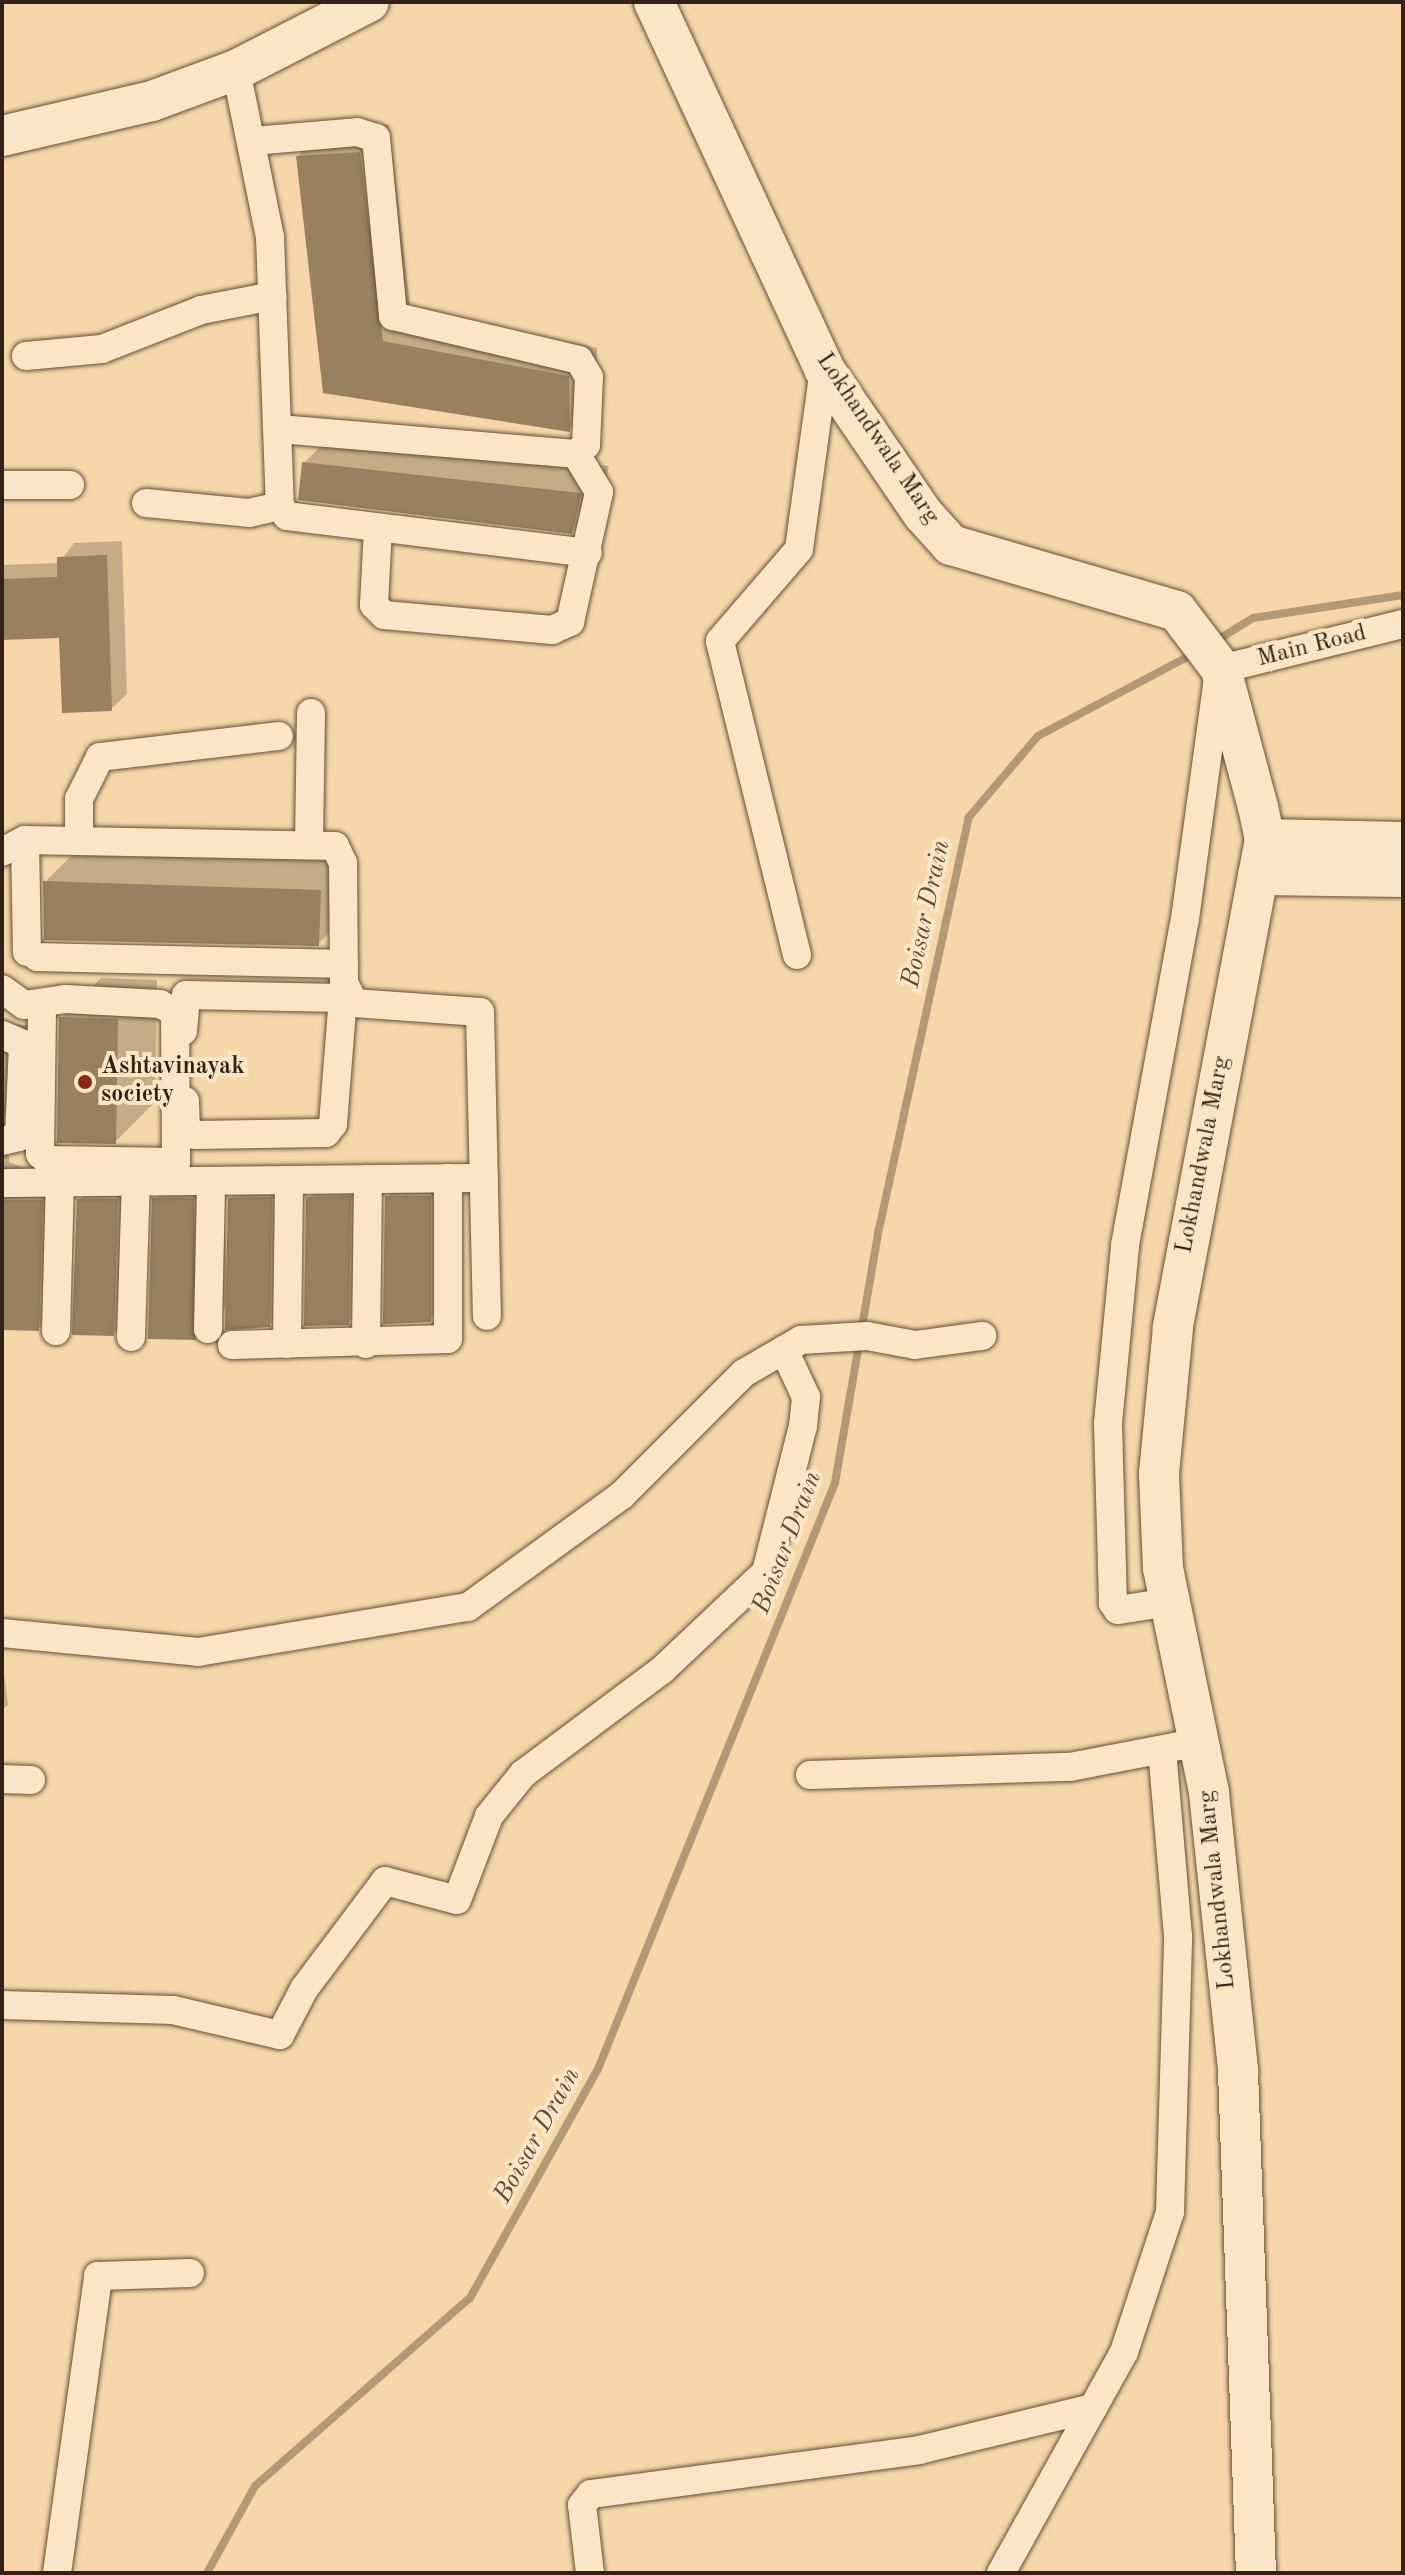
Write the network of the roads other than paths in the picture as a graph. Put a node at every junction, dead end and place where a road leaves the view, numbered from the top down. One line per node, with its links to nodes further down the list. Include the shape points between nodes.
1 (654, 2): 8 (street, Lokhandwala Marg)
2 (349, 5): 3 (street)
3 (236, 70): 4 (street, via 152,101); 5 (street)
4 (2, 136)
5 (253, 141): 6 (street); 10 (street, via 357,132 376,138 393,316 579,360 589,377 586,445)
6 (273, 296): 7 (street, via 201,310 102,349); 9 (street)
7 (26, 356)
8 (824, 369): 18 (street, Lokhandwala Marg, via 951,545 1151,599); 27 (street, via 799,549 720,641)
9 (278, 429): 10 (street); 14 (street)
10 (576, 454): 16 (street, via 599,492)
11 (2, 485): 12 (street)
12 (70, 485)
13 (146, 503): 14 (street, via 249,513)
14 (280, 506): 15 (street, via 297,518)
15 (378, 528): 16 (street); 16 (street, via 374,605 384,615 552,630 570,622)
16 (588, 553)
17 (1403, 624): 18 (street, Main Road)
18 (1211, 654): 25 (street, Lokhandwala Marg); 49 (street, via 1125,1245 1108,1423 1113,1603 1118,1610)
19 (311, 713): 22 (street)
20 (279, 736): 21 (street, via 133,748 100,757 82,787)
21 (79, 840): 22 (street); 24 (street)
22 (309, 842): 28 (street, via 335,846 343,863)
23 (1403, 842): 25 (street)
24 (14, 846): 28 (street, via 32,955)
25 (1261, 857): 26 (street); 49 (street, Lokhandwala Marg, via 1166,1379 1159,1474)
26 (1403, 877)
27 (797, 955)
28 (343, 981): 28 (street, via 333,1124 326,1133 195,1135 186,1128 186,995); 33 (street, via 365,1009 480,1012)
29 (20, 998): 29 (street, via 160,1004 175,1012 176,1162 47,1160 40,1154); 30 (street)
30 (9, 1036): 31 (street, via 23,1044 19,1137)
31 (2, 1141)
32 (448, 1178): 33 (street); 34 (street); 46 (street, via 448,1339)
33 (484, 1178): 40 (street)
34 (368, 1179): 35 (street); 46 (street)
35 (289, 1180): 36 (street); 45 (street)
36 (211, 1181): 37 (street); 41 (street)
37 (136, 1182): 39 (street); 44 (street)
38 (2, 1183): 39 (street)
39 (60, 1183): 42 (street)
40 (487, 1316)
41 (208, 1329)
42 (56, 1331)
43 (982, 1336): 48 (street, via 915,1345 867,1336)
44 (131, 1337)
45 (287, 1344): 46 (street); 47 (street)
46 (366, 1344)
47 (232, 1345)
48 (793, 1346): 50 (street, via 744,1373 621,1496 468,1607 198,1652); 55 (street, via 806,1397 803,1426 766,1572 662,1670 523,1774 489,1816 457,1900 385,1881 304,1989 280,2035 173,2010)
49 (1169, 1602): 51 (street, Lokhandwala Marg)
50 (2, 1633)
51 (1178, 1746): 52 (street, via 1070,1767); 57 (street, via 1170,2212 1145,2302); 61 (street, Lokhandwala Marg, via 1209,1793 1238,2071)
52 (810, 1775)
53 (2, 1779): 54 (street)
54 (31, 1780)
55 (2, 2005)
56 (190, 2273): 58 (street, via 98,2276)
57 (1093, 2408): 59 (street, via 919,2450 591,2494 582,2505); 60 (street)
58 (57, 2573)
59 (590, 2573)
60 (1001, 2573)
61 (1256, 2573)

